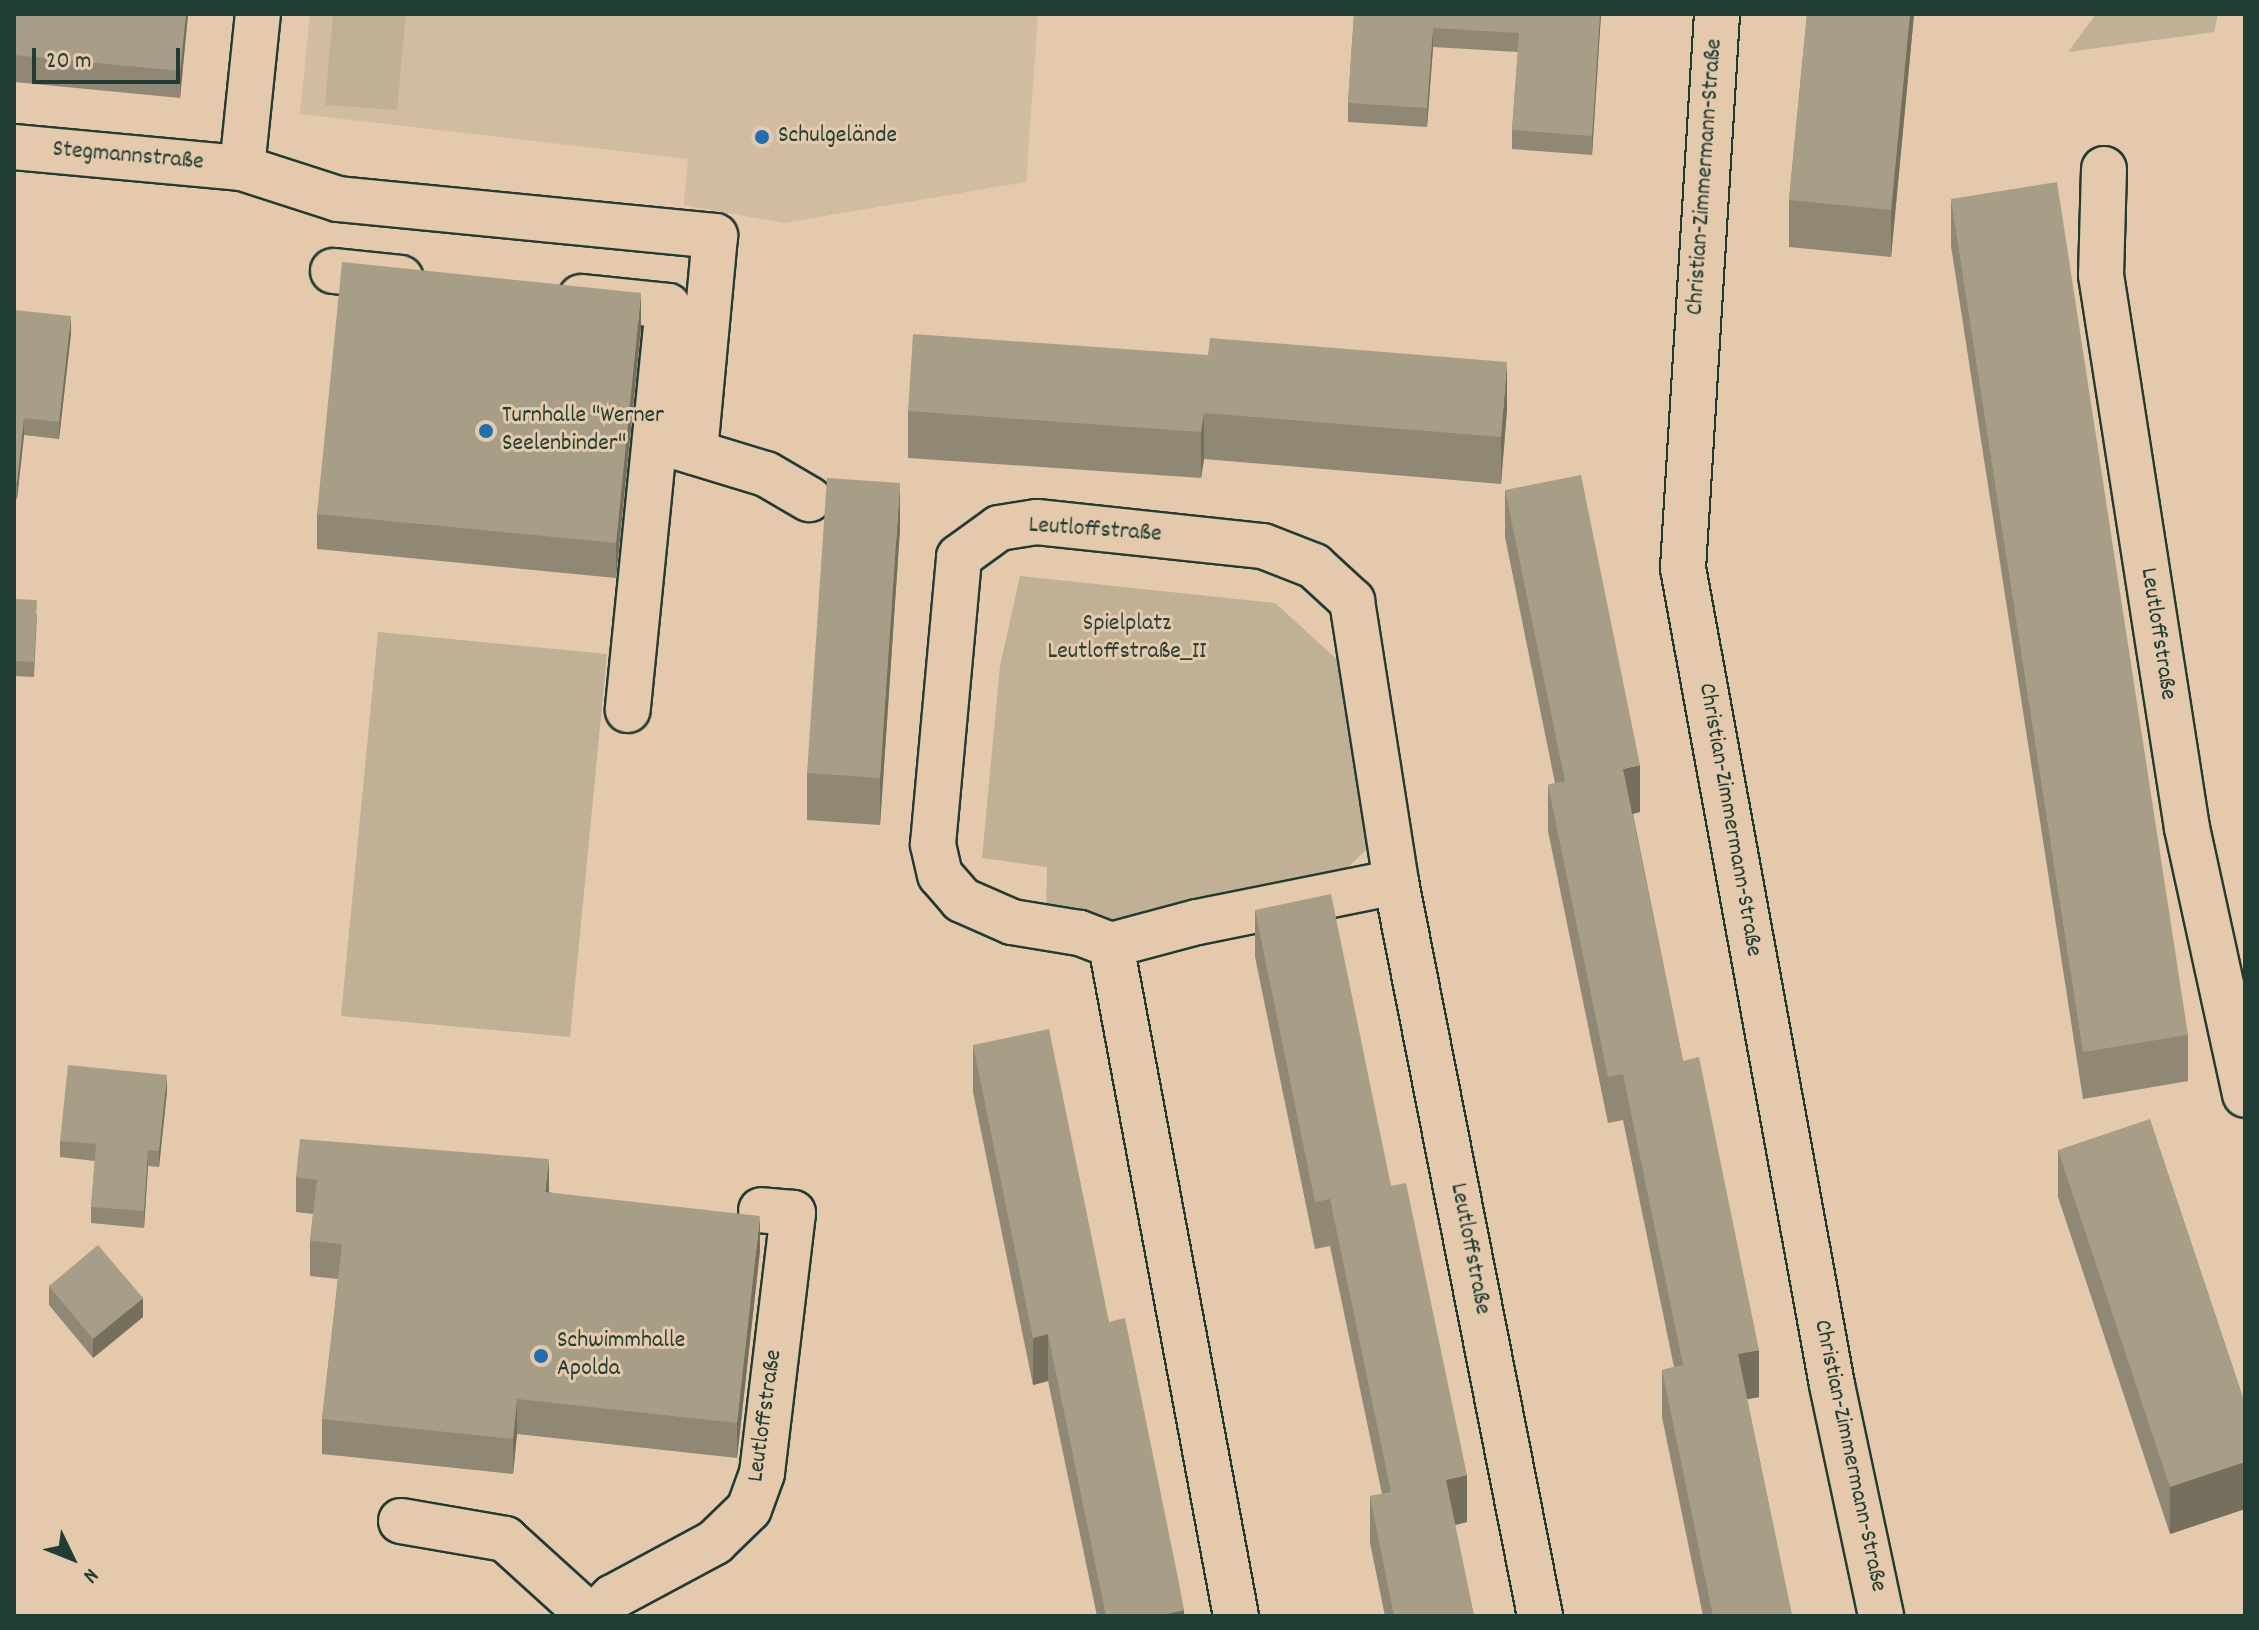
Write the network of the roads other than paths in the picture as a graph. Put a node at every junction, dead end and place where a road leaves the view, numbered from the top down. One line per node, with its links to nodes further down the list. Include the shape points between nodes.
1 (258, 14): 4 (street)
2 (1717, 14): 21 (street, Christian-Zimmermann-Straße, via 1683,568 1832,1385)
3 (14, 147): 4 (street, Stegmannstraße)
4 (242, 168): 10 (street, Stegmannstraße, via 338,199 715,236)
5 (2104, 169): 15 (street, Leutloffstraße, via 2101,275 2185,813)
6 (333, 271): 7 (street)
7 (439, 282)
8 (546, 293): 9 (street, via 668,306)
9 (654, 440): 10 (street); 12 (street)
10 (695, 452): 11 (street, via 766,474)
11 (809, 499)
12 (628, 710)
13 (1396, 882): 14 (street); 14 (street, Leutloffstraße, via 1352,601 1314,566 1263,546 1037,522 999,528 959,557 933,844 940,875 962,900 1012,922 1079,933); 20 (street, Leutloffstraße)
14 (1111, 945): 19 (street)
15 (2245, 1095)
16 (761, 1210): 18 (street, Leutloffstraße, via 793,1213 762,1473 749,1509 715,1542 613,1597)
17 (401, 1521): 18 (street, Leutloffstraße, via 505,1539)
18 (592, 1616)
19 (1236, 1616)
20 (1540, 1616)
21 (1881, 1616)

